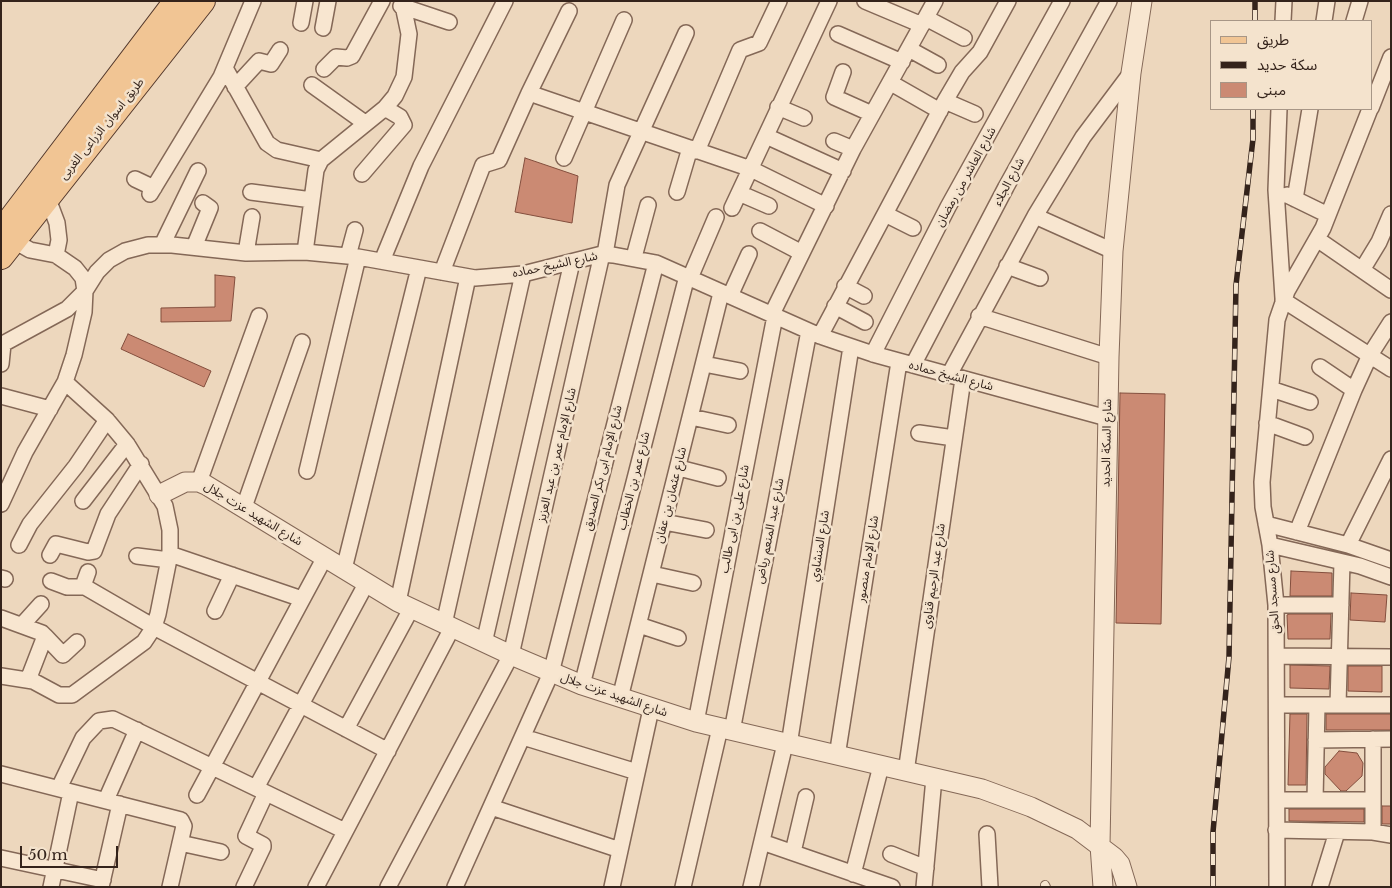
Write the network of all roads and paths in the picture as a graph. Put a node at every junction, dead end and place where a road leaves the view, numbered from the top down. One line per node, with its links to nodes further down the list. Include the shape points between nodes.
1 (176, 1): 71 (main road, طريق اسوان الزراعى الغربى)
2 (203, 1): 71 (main road, طريق اسوان الزراعى الغربى)
3 (253, 1): 36 (street)
4 (305, 1): 27 (street)
5 (328, 1): 28 (street)
6 (381, 1): 19 (street); 37 (street, via 352,56 336,57)
7 (505, 1): 102 (street, via 421,166)
8 (778, 1): 60 (street, via 759,43 740,50)
9 (829, 1): 46 (street)
10 (865, 1): 26 (street)
11 (935, 1): 26 (street, شارع على بن ابى طالب)
12 (1008, 1): 45 (street, شارع عبد المنعم رياض, via 980,52 962,72)
13 (1062, 1): 129 (street, شارع العاشر من رمضان, via 948,207)
14 (1109, 1): 134 (street, شارع الجلاء)
15 (1142, 1): 39 (street, شارع السكة الحديد)
16 (1284, 1): 22 (street)
17 (1327, 1): 23 (street)
18 (1360, 1): 24 (street)
19 (402, 6): 25 (street); 47 (street, via 409,34 404,77)
20 (569, 11): 43 (street)
21 (624, 20): 51 (street)
22 (1283, 20)
23 (1324, 20)
24 (1354, 20)
25 (448, 22)
26 (924, 22): 31 (street); 33 (street, شارع على بن ابى طالب)
27 (301, 23)
28 (323, 28)
29 (686, 33): 56 (street, شارع الإمام عمر بن عبد العزيز)
30 (838, 34): 33 (street)
31 (964, 38)
32 (280, 50): 42 (street, via 271,64 259,61)
33 (906, 55): 35 (street); 40 (street, شارع على بن ابى طالب)
34 (1391, 57): 44 (street)
35 (938, 65)
36 (225, 68): 42 (street); 67 (street, via 152,191)
37 (324, 69)
38 (843, 72): 52 (street, via 835,99)
39 (1131, 73): 83 (street, شارع عبد الرحيم قناوى, via 1083,137); 93 (street, شارع السكة الحديد)
40 (891, 82): 45 (street); 52 (street, شارع على بن ابى طالب)
41 (312, 85): 55 (street)
42 (235, 87): 62 (street, via 266,143 277,150)
43 (529, 93): 51 (street); 108 (street, via 499,160 483,165)
44 (1372, 105)
45 (942, 106): 53 (street); 80 (street, شارع عبد المنعم رياض)
46 (778, 107): 54 (street); 57 (street)
47 (385, 108): 55 (street); 66 (street, via 400,117 404,125)
48 (1279, 110): 68 (street)
49 (1310, 110): 73 (street)
50 (1370, 110): 82 (street)
51 (584, 112): 56 (street); 61 (street)
52 (872, 114): 59 (street, شارع على بن ابى طالب)
53 (975, 114)
54 (804, 118)
55 (365, 123): 62 (street)
56 (642, 132): 60 (street); 97 (street, شارع الإمام عمر بن عبد العزيز, via 615,192)
57 (766, 136): 63 (street); 65 (street)
58 (834, 141): 59 (street)
59 (853, 149): 65 (street, شارع على بن ابى طالب)
60 (694, 150): 63 (street); 70 (street)
61 (564, 158)
62 (321, 160): 74 (street, via 316,170)
63 (751, 169): 72 (street); 78 (street)
64 (198, 171): 91 (street)
65 (843, 171): 78 (street, شارع على بن ابى طالب)
66 (362, 174)
67 (135, 179)
68 (1276, 190): 73 (street); 118 (street)
69 (251, 192): 74 (street)
70 (676, 192)
71 (40, 193): 90 (main road, طريق اسوان الزراعى الغربى); 99 (street, via 57,223 59,240)
72 (739, 193): 77 (street); 79 (street)
73 (1295, 199): 82 (street)
74 (312, 200): 94 (street)
75 (203, 203): 92 (street, via 210,208)
76 (648, 205): 101 (street)
77 (769, 206)
78 (826, 206): 96 (street, شارع على بن ابى طالب)
79 (732, 208)
80 (885, 214): 86 (street); 113 (street, شارع عبد المنعم رياض)
81 (1391, 214): 107 (street, via 1380,242)
82 (1328, 215): 89 (street)
83 (1035, 216): 93 (street); 105 (street, شارع عبد الرحيم قناوى)
84 (252, 217): 95 (street)
85 (716, 217): 111 (street, شارع عمر بن الخطاب)
86 (912, 228)
87 (355, 230): 100 (street)
88 (760, 231): 96 (street)
89 (1316, 240): 107 (street); 118 (street)
90 (4, 241): 99 (street)
91 (162, 245): 92 (street, شارع الشيخ حماده); 115 (street, شارع الشيخ حماده, via 136,247 109,260)
92 (194, 247): 95 (street, شارع الشيخ حماده)
93 (1113, 251): 131 (street, شارع السكة الحديد)
94 (305, 252): 95 (street, شارع الشيخ حماده); 100 (street, شارع الشيخ حماده)
95 (246, 253)
96 (802, 253): 120 (street, شارع على بن ابى طالب)
97 (604, 254): 101 (street, شارع الشيخ حماده); 103 (street, شارع الشيخ حماده); 199 (street, شارع الإمام عمر بن عبد العزيز)
98 (749, 254): 116 (street, شارع عثمان بن عفان)
99 (56, 255): 115 (street, via 80,272)
100 (353, 256): 102 (street, شارع الشيخ حماده); 157 (street)
101 (634, 257): 104 (street, شارع الشيخ حماده)
102 (382, 261): 106 (street, شارع الشيخ حماده)
103 (572, 262): 109 (street, شارع الشيخ حماده); 198 (street)
104 (656, 263): 111 (street, شارع الشيخ حماده); 203 (street, شارع الإمام ابى بكر الصديق)
105 (1008, 266): 112 (street); 122 (street, شارع عبد الرحيم قناوى)
106 (419, 268): 108 (street, شارع الشيخ حماده); 177 (street)
107 (1362, 270): 114 (street)
108 (442, 272): 110 (street, شارع الشيخ حماده)
109 (523, 274): 110 (street, شارع الشيخ حماده); 193 (street)
110 (468, 277): 188 (street)
111 (688, 277): 116 (street, شارع الشيخ حماده); 207 (street, شارع عمر بن الخطاب)
112 (1040, 278)
113 (845, 286): 117 (street); 119 (street, شارع عبد المنعم رياض)
114 (1391, 290)
115 (86, 291): 127 (street, via 66,309); 139 (street, via 84,312)
116 (726, 294): 120 (street, شارع الشيخ حماده); 133 (street, شارع عثمان بن عفان)
117 (864, 296)
118 (1283, 300): 130 (street); 140 (street, شارع مسجد الحق, via 1277,320)
119 (835, 306): 123 (street); 125 (street, شارع عبد المنعم رياض)
120 (774, 315): 125 (street, شارع الشيخ حماده); 215 (street, شارع على بن ابى طالب)
121 (259, 316): 159 (street)
122 (979, 316): 131 (street); 138 (street, شارع عبد الرحيم قناوى)
123 (865, 322)
124 (1391, 322): 130 (street)
125 (815, 334): 128 (street, شارع الشيخ حماده); 218 (street, شارع عبد المنعم رياض)
126 (302, 342): 163 (street)
127 (2, 345): 132 (street)
128 (851, 347): 129 (street, شارع الشيخ حماده); 223 (street, شارع المنشاوي)
129 (873, 354): 134 (street, شارع الشيخ حماده)
130 (1370, 355): 136 (street); 141 (street)
131 (1109, 357): 146 (street, شارع السكة الحديد)
132 (1, 364)
133 (704, 364): 137 (street); 145 (street, شارع عثمان بن عفان)
134 (906, 364): 138 (street, شارع الشيخ حماده); 225 (street, شارع الإمام منصور)
135 (1320, 367): 141 (street)
136 (1391, 369)
137 (740, 371)
138 (956, 377): 146 (street, شارع الشيخ حماده); 152 (street, شارع عبد الرحيم قناوى)
139 (65, 382): 144 (street); 147 (street)
140 (1271, 389): 143 (street); 148 (street, شارع مسجد الحق)
141 (1354, 390): 167 (street)
142 (1, 396): 144 (street)
143 (1310, 402)
144 (50, 409): 162 (street, via 25,452)
145 (691, 416): 149 (street); 156 (street, شارع عثمان بن عفان)
146 (1107, 418): 249 (street, شارع السكة الحديد)
147 (107, 420): 153 (street); 168 (street, via 71,473 32,521)
148 (1267, 423): 151 (street); 165 (street, شارع مسجد الحق, via 1262,482)
149 (728, 425)
150 (918, 433): 152 (street)
151 (1305, 437)
152 (954, 438): 229 (street, شارع عبد الرحيم قناوى)
153 (127, 444): 155 (street); 161 (street)
154 (1391, 459): 170 (street)
155 (141, 464): 160 (street); 171 (street, via 108,514 94,551 56,544)
156 (679, 468): 158 (street); 164 (street, شارع عثمان بن عفان)
157 (306, 471)
158 (718, 478)
159 (199, 482): 160 (street, شارع الشهيد عزت جلال, via 185,482); 163 (street, شارع الشهيد عزت جلال)
160 (159, 495): 173 (street, via 168,518)
161 (83, 502)
162 (1, 504)
163 (244, 507): 174 (street, شارع الشهيد عزت جلال)
164 (664, 522): 166 (street); 178 (street, شارع عثمان بن عفان)
165 (1266, 524): 167 (street); 169 (street, شارع مسجد الحق)
166 (706, 530)
167 (1297, 532): 170 (street)
168 (19, 545)
169 (1270, 545): 176 (street); 186 (street, شارع مسجد الحق)
170 (1348, 545): 175 (street)
171 (50, 555)
172 (137, 556): 173 (street)
173 (170, 557): 179 (street); 194 (street)
174 (325, 557): 177 (street, شارع الشهيد عزت جلال); 184 (street)
175 (1391, 560)
176 (1342, 562): 180 (street); 187 (street)
177 (344, 569): 182 (street, شارع الشهيد عزت جلال)
178 (652, 574): 181 (street); 192 (street, شارع عثمان بن عفان)
179 (232, 575): 184 (street); 189 (street)
180 (1391, 576)
181 (693, 583)
182 (366, 584): 188 (street, شارع الشهيد عزت جلال); 209 (street)
183 (59, 588): 194 (street, via 85,579)
184 (302, 599): 206 (street)
185 (41, 604): 191 (street)
186 (1276, 605): 187 (street); 200 (street, شارع مسجد الحق)
187 (1340, 605): 201 (street)
188 (404, 606): 193 (street, شارع الشهيد عزت جلال); 216 (street)
189 (215, 611)
190 (1, 618): 191 (street)
191 (22, 625): 195 (street)
192 (639, 625): 196 (street); 208 (street, شارع عثمان بن عفان)
193 (448, 626): 198 (street, شارع الشهيد عزت جلال); 224 (street)
194 (154, 627): 205 (street, via 138,648 72,695 59,695); 206 (street)
195 (46, 636): 197 (street, via 64,655); 205 (street)
196 (678, 638)
197 (77, 642)
198 (484, 644): 199 (street, شارع الشهيد عزت جلال)
199 (511, 656): 203 (street, شارع الشهيد عزت جلال); 265 (street, شارع الإمام عمر بن عبد العزيز)
200 (1277, 656): 201 (street); 210 (street, شارع مسجد الحق)
201 (1340, 657): 202 (street); 212 (street)
202 (1391, 657)
203 (551, 673): 207 (street, شارع الشهيد عزت جلال); 219 (street, شارع الإمام ابى بكر الصديق)
204 (1, 676): 205 (street)
205 (28, 680)
206 (258, 682): 209 (street); 227 (street)
207 (582, 685): 208 (street, شارع الشهيد عزت جلال)
208 (620, 698): 214 (street, شارع الشهيد عزت جلال)
209 (301, 705): 216 (street); 233 (street)
210 (1277, 705): 211 (street); 236 (street, شارع مسجد الحق)
211 (1317, 705): 212 (street); 222 (street)
212 (1338, 705): 213 (street)
213 (1391, 705)
214 (651, 709): 215 (street, شارع الشهيد عزت جلال); 228 (street)
215 (696, 722): 218 (street, شارع الشهيد عزت جلال)
216 (346, 729): 224 (street)
217 (136, 730): 227 (street); 232 (street, via 113,719 99,721 79,744); 239 (street)
218 (726, 730): 223 (street, شارع الشهيد عزت جلال); 267 (street, شارع عبد المنعم رياض)
219 (523, 737): 228 (street); 240 (street, شارع الإمام ابى بكر الصديق)
220 (1373, 739): 221 (street); 222 (street); 238 (street)
221 (1391, 739)
222 (1316, 740): 237 (street)
223 (787, 744): 225 (street, شارع الشهيد عزت جلال); 247 (street, شارع المنشاوي)
224 (388, 751): 242 (street)
225 (837, 756): 226 (street, شارع الشهيد عزت جلال)
226 (881, 766): 229 (street, شارع الشهيد عزت جلال); 257 (street)
227 (212, 767): 233 (street); 234 (street)
228 (637, 772): 250 (street)
229 (906, 772): 231 (street, شارع الشهيد عزت جلال)
230 (1, 774): 232 (street)
231 (934, 778): 249 (street, شارع الشهيد عزت جلال, via 982,789 1031,807 1077,829); 255 (street)
232 (65, 790): 239 (street); 256 (street)
233 (261, 790): 242 (street); 263 (street, via 246,836 263,847)
234 (197, 795)
235 (806, 797): 252 (street)
236 (1277, 800): 237 (street); 241 (street, شارع مسجد الحق)
237 (1315, 800): 238 (street)
238 (1373, 800): 244 (street)
239 (113, 802): 248 (street, via 183,821); 258 (street)
240 (491, 807): 250 (street); 259 (street, شارع الإمام ابى بكر الصديق)
241 (1276, 830): 243 (street); 273 (street, شارع مسجد الحق)
242 (345, 831): 264 (street)
243 (1337, 832): 244 (street); 274 (street)
244 (1373, 832): 246 (street)
245 (987, 834): 270 (street)
246 (1391, 835)
247 (762, 842): 252 (street); 268 (street, شارع المنشاوي)
248 (180, 843): 251 (street); 262 (street)
249 (1100, 845): 271 (street, شارع السكة الحديد); 272 (street, شارع الشهيد عزت جلال, via 1120,864)
250 (620, 850): 266 (street)
251 (221, 852)
252 (793, 852): 257 (street)
253 (891, 854): 255 (street)
254 (1, 858): 256 (street)
255 (926, 868): 269 (street)
256 (54, 870): 258 (street); 261 (street)
257 (854, 874): 260 (street)
258 (102, 884)
259 (457, 886)
260 (885, 886)
261 (51, 887)
262 (170, 887)
263 (244, 887)
264 (316, 887)
265 (388, 887)
266 (612, 887)
267 (683, 887)
268 (751, 887)
269 (924, 887)
270 (990, 887)
271 (1103, 887)
272 (1127, 887)
273 (1276, 887)
274 (1320, 887)

